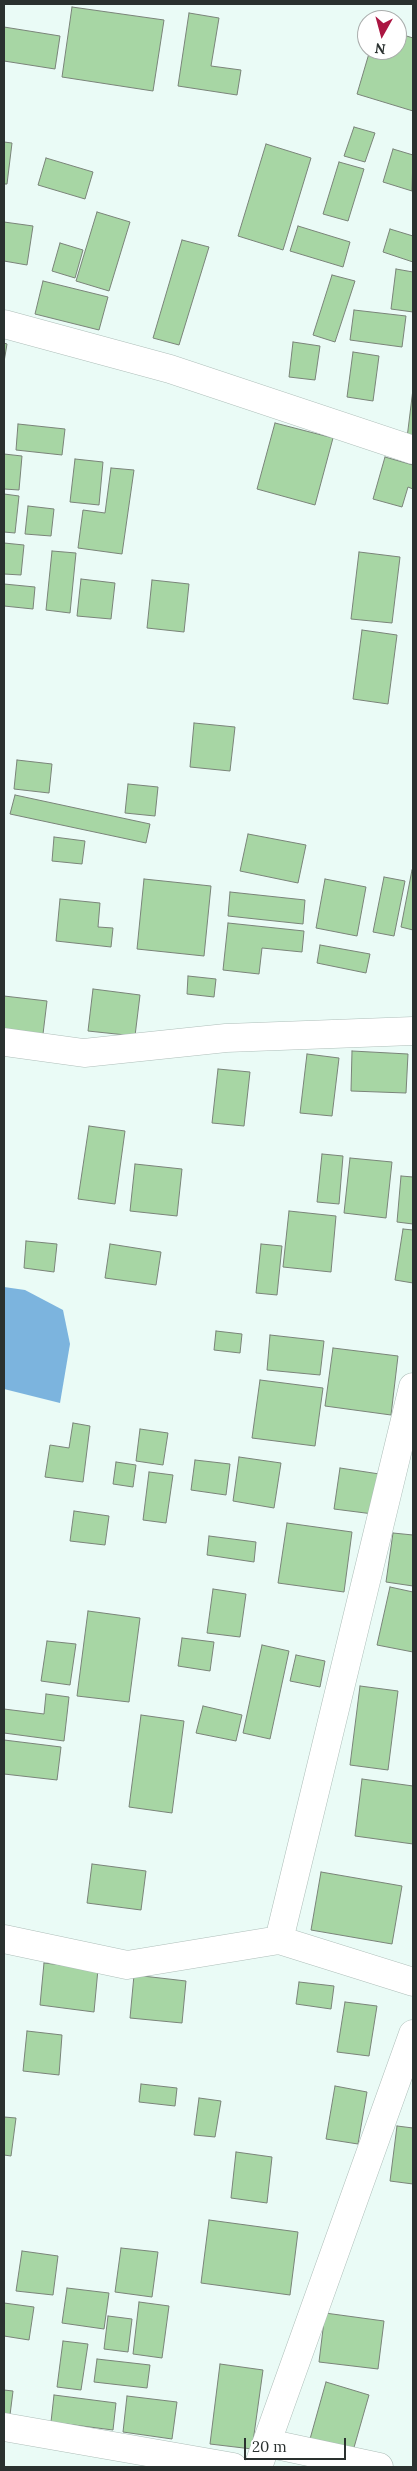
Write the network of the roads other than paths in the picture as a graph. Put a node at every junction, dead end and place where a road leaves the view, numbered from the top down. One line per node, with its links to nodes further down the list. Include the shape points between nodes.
1 (4, 324): 2 (street, via 170,369)
2 (413, 450)
3 (413, 1031): 4 (street, via 226,1038 84,1053)
4 (4, 1042)
5 (413, 1387): 7 (street)
6 (4, 1939): 7 (street, via 127,1965)
7 (279, 1940): 8 (street)
8 (413, 1982)
9 (413, 2034): 11 (street)
10 (4, 2427): 12 (street)
11 (263, 2455): 13 (street)
12 (233, 2467)
13 (379, 2467)

